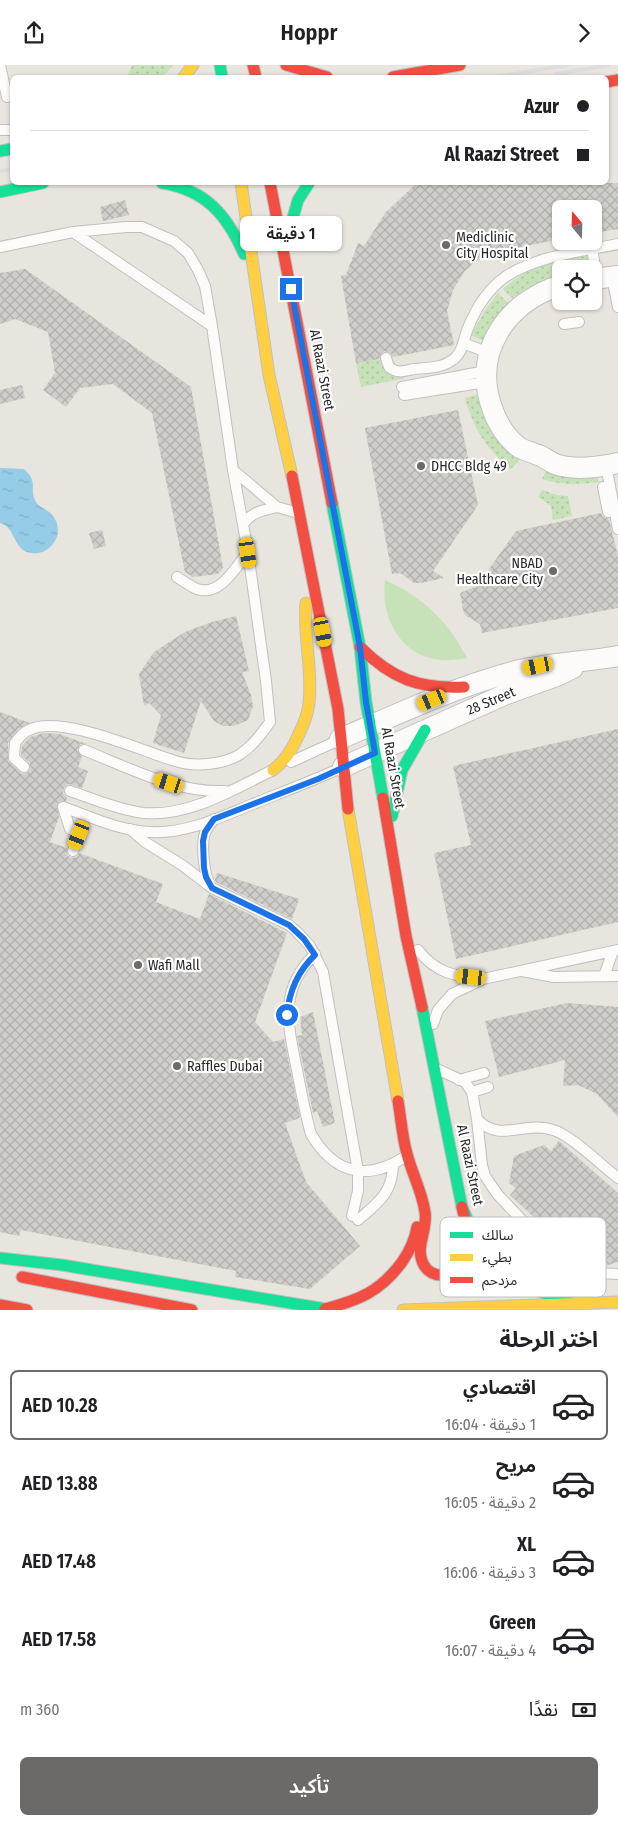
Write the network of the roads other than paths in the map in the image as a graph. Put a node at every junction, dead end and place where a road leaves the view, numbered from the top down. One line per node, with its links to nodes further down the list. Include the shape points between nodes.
1 (0, 65): 6 (lane)
2 (286, 65): 4 (main road)
3 (460, 65): 5 (main road)
4 (320, 75)
5 (404, 75)
6 (7, 97)
7 (33, 185): 12 (main road)
8 (174, 185): 22 (main road, via 198,193 218,208 242,249)
9 (241, 185): 22 (main road)
10 (270, 185): 19 (main road, Al Raazi Street)
11 (308, 185): 19 (main road, via 298,200)
12 (0, 192)
13 (73, 233): 15 (lane); 26 (lane); 26 (lane, via 142,227 174,241 188,253 198,269)
14 (618, 244): 16 (lane)
15 (0, 247)
16 (602, 247)
17 (587, 250): 27 (lane, via 544,259 494,285 482,299)
18 (592, 250): 20 (lane)
19 (283, 251): 41 (main road, Al Raazi Street)
20 (605, 277): 23 (lane)
21 (552, 288): 29 (street, via 518,308 497,334)
22 (256, 290): 35 (main road, via 269,375)
23 (618, 307)
24 (579, 322): 25 (lane)
25 (564, 324)
26 (212, 325): 32 (lane)
27 (463, 343): 28 (lane, via 459,354 444,365 396,371 389,367); 29 (lane)
28 (386, 358)
29 (487, 369): 30 (lane); 31 (street, via 494,416 519,447 560,466)
30 (403, 391)
31 (608, 465): 34 (lane); 37 (lane)
32 (233, 470): 33 (lane); 36 (lane)
33 (277, 507): 35 (lane); 36 (lane, via 256,513)
34 (608, 511)
35 (301, 515): 40 (main road)
36 (243, 523): 38 (lane)
37 (618, 529)
38 (248, 553): 39 (lane, via 226,580 214,589 198,589); 50 (lane, via 270,722 254,744 238,755 200,764 176,761 58,726 34,728 15,743 14,758)
39 (177, 577)
40 (312, 577): 47 (main road, via 338,709); 52 (main road, via 304,613 309,686 307,710 289,755)
41 (360, 647): 44 (main road, via 380,666 409,682 446,689); 45 (main road, Al Raazi Street)
42 (618, 655): 43 (street, 28 Street)
43 (583, 662): 44 (street, 28 Street, via 538,666); 46 (street, 28 Street)
44 (464, 687): 45 (street, 28 Street)
45 (370, 726): 47 (street, 28 Street); 49 (main road, Al Raazi Street)
46 (425, 730): 49 (street, 28 Street); 57 (main road, via 400,777 392,816)
47 (340, 739): 51 (main road); 52 (lane)
48 (84, 750): 54 (lane, via 193,790)
49 (375, 753): 51 (street, 28 Street); 57 (main road, Al Raazi Street)
50 (24, 767)
51 (343, 767): 55 (lane); 74 (main road)
52 (273, 770): 54 (lane)
53 (70, 791): 54 (lane, via 144,813 169,812)
54 (231, 791)
55 (214, 819): 56 (lane, via 182,829 152,833); 59 (lane, via 203,841 204,868)
56 (130, 829): 58 (lane, via 63,807 70,829 79,835); 59 (lane, via 145,843)
57 (393, 850): 60 (main road, Al Raazi Street)
58 (73, 851)
59 (212, 888): 62 (lane, via 289,925)
60 (406, 936): 66 (lane, via 432,965 459,976); 67 (main road, Al Raazi Street)
61 (616, 951): 63 (lane); 65 (lane)
62 (315, 955): 76 (lane, via 323,972); 76 (lane, via 295,980 287,1015 303,1100 311,1134 319,1149 331,1161)
63 (521, 971): 65 (lane, via 554,977); 66 (lane)
64 (618, 976): 65 (lane)
65 (604, 977)
66 (483, 979): 67 (lane, via 444,1001 434,1020)
67 (430, 1040): 68 (main road, Al Raazi Street)
68 (435, 1067): 70 (lane); 79 (main road, Al Raazi Street)
69 (484, 1073): 70 (lane)
70 (459, 1080): 72 (lane)
71 (488, 1087): 72 (lane)
72 (472, 1092): 73 (lane)
73 (477, 1119): 77 (lane, via 495,1131 536,1127 553,1129); 82 (lane, via 482,1165 488,1181)
74 (407, 1155): 75 (lane); 78 (main road)
75 (393, 1164): 76 (lane, via 372,1171); 76 (lane, via 393,1175 385,1195 355,1218)
76 (358, 1171)
77 (618, 1179)
78 (421, 1201): 87 (main road, via 426,1222 422,1262 427,1270); 92 (main road, via 417,1231 409,1251 389,1280 364,1298)
79 (462, 1207): 80 (main road); 81 (main road, Al Raazi Street)
80 (464, 1217)
81 (466, 1217)
82 (519, 1217)
83 (0, 1248): 85 (main road)
84 (0, 1259): 85 (main road)
85 (62, 1265): 92 (main road)
86 (10, 1274): 94 (main road)
87 (440, 1276)
88 (554, 1297): 90 (main road, Al Raazi Street)
89 (618, 1302): 90 (main road)
90 (571, 1303): 95 (main road)
91 (0, 1305): 93 (main road)
92 (329, 1309)
93 (26, 1310)
94 (192, 1310)
95 (403, 1310)

